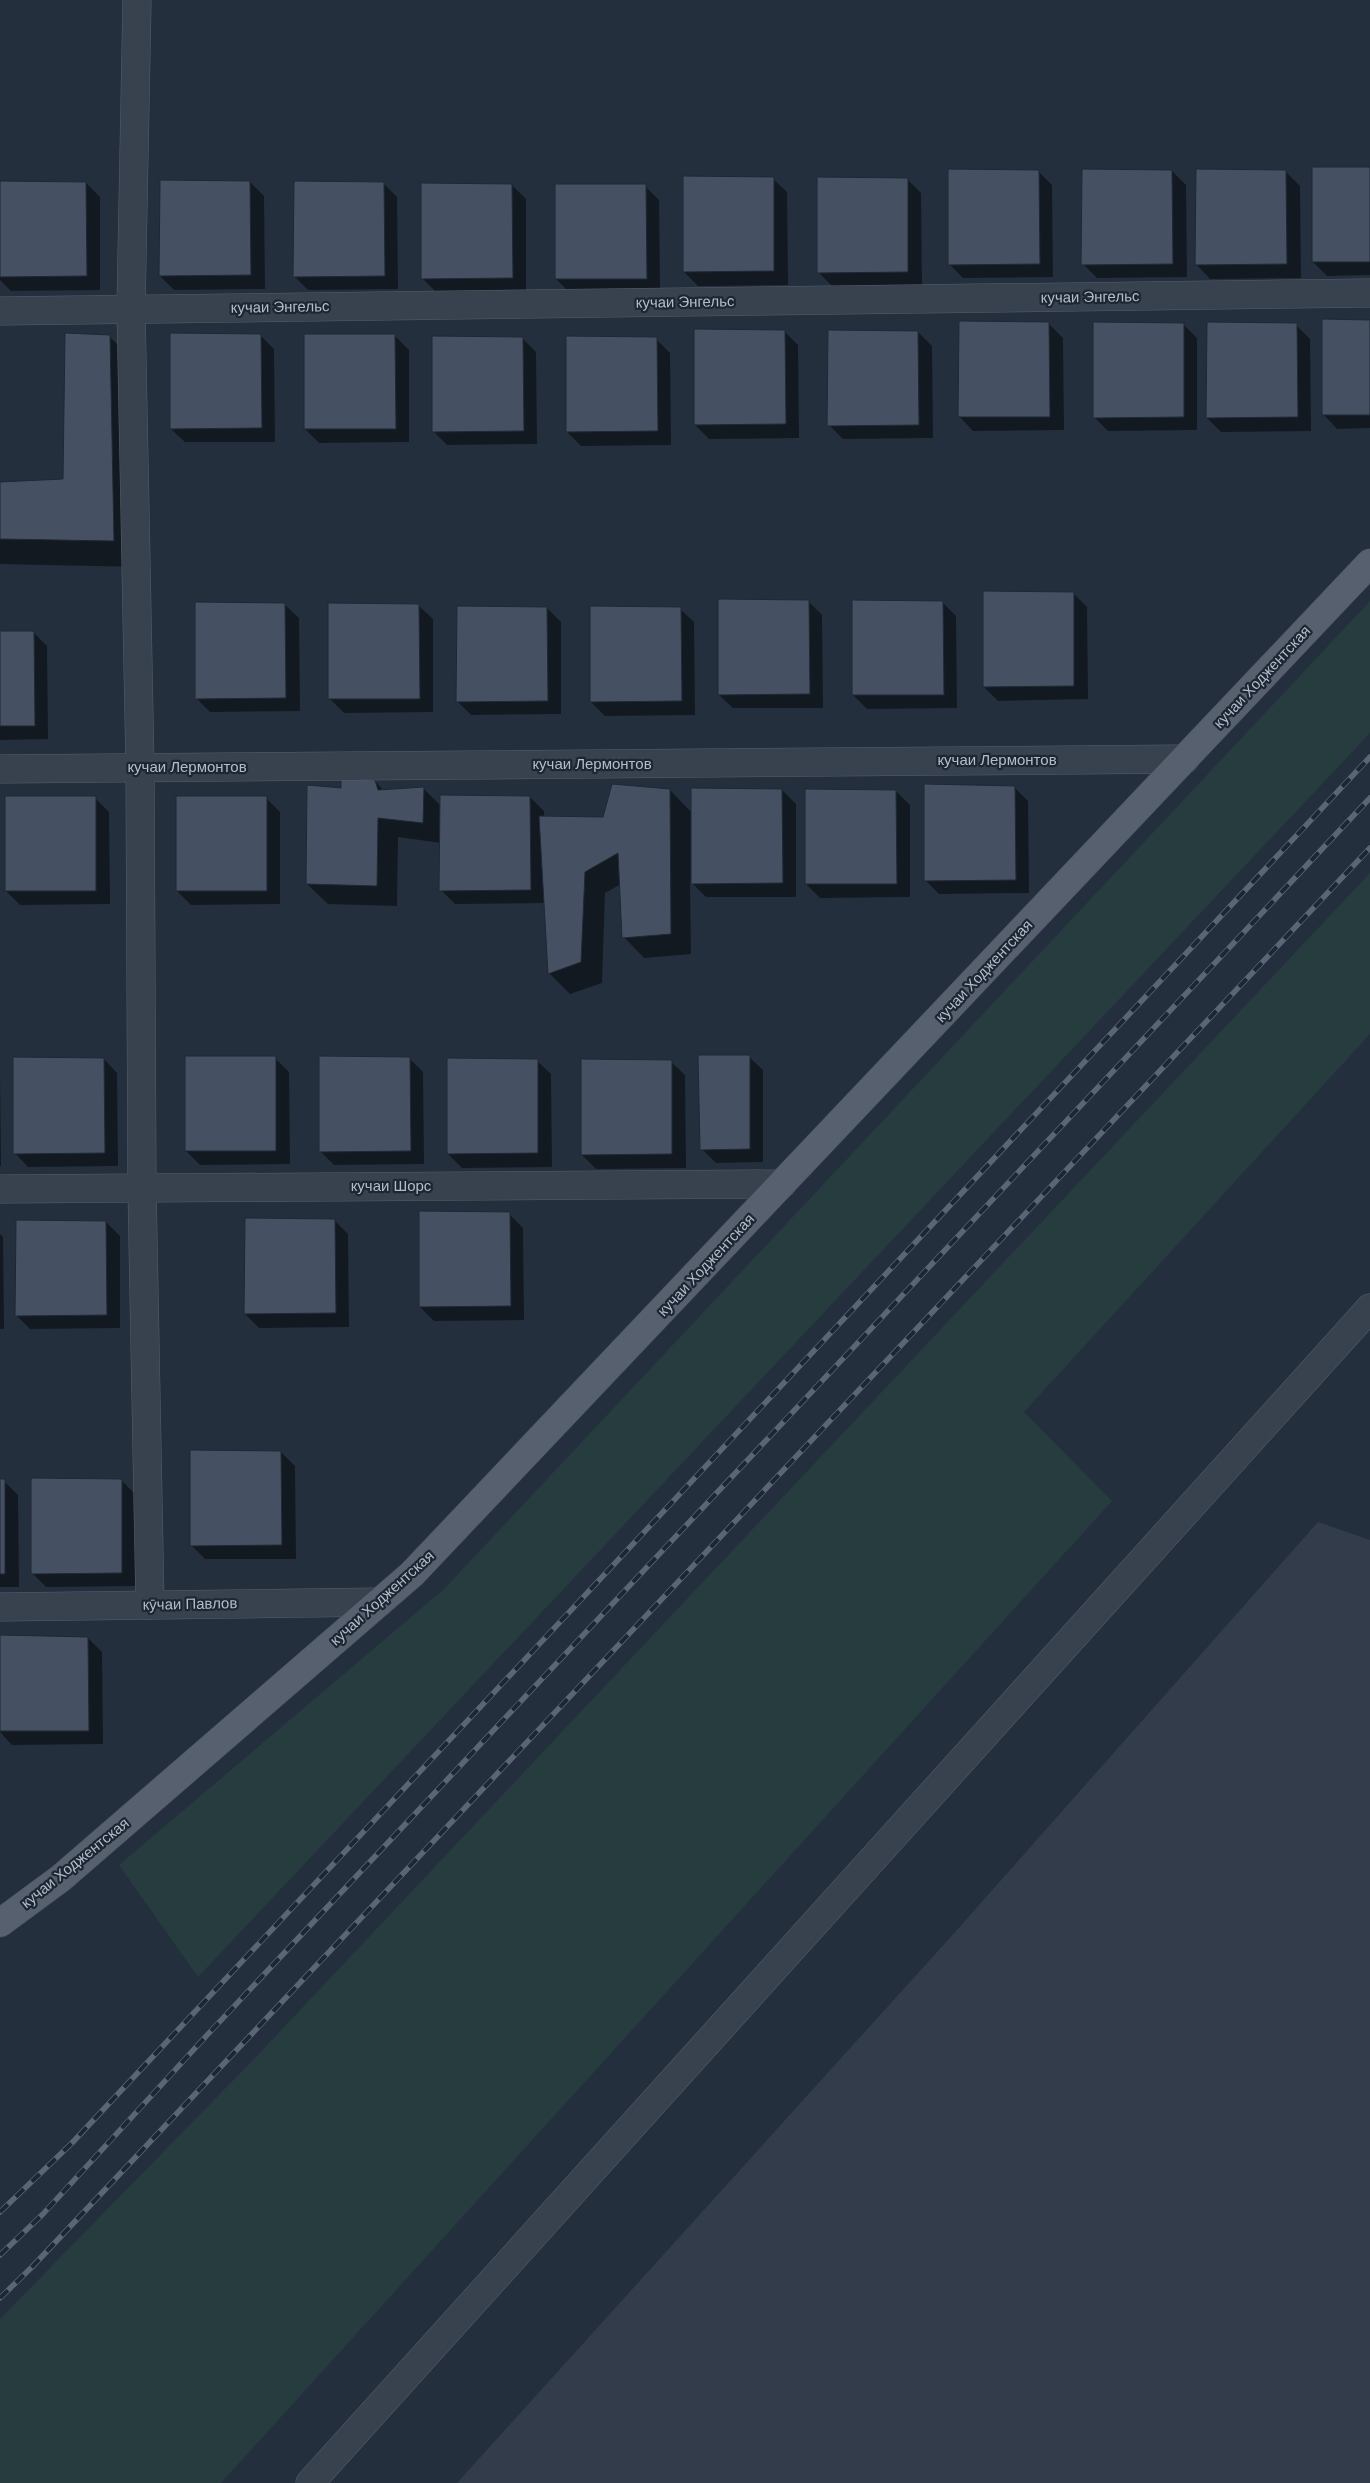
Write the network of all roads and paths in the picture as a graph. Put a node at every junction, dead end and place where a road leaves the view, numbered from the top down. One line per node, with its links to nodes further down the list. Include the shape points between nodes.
1 (137, 0): 3 (street)
2 (1370, 293): 3 (street, кучаи Энгельс)
3 (131, 309): 4 (street, кучаи Энгельс); 7 (street)
4 (0, 311)
5 (1370, 563): 6 (main road, кучаи Ходжентская)
6 (1185, 758): 7 (street, кучаи Лермонтов); 9 (main road, кучаи Ходжентская)
7 (140, 768): 8 (street, кучаи Лермонтов); 10 (street)
8 (0, 769)
9 (782, 1184): 10 (street, кучаи Шорс); 13 (main road, кучаи Ходжентская, via 412,1574)
10 (142, 1188): 11 (street, кучаи Шорс); 14 (street)
11 (0, 1189)
12 (1370, 1308): 17 (street)
13 (380, 1602): 14 (street, кӯчаи Павлов); 16 (main road, кучаи Ходжентская, via 61,1878)
14 (150, 1604): 15 (street, кӯчаи Павлов)
15 (0, 1606)
16 (0, 1923)
17 (310, 2483)

